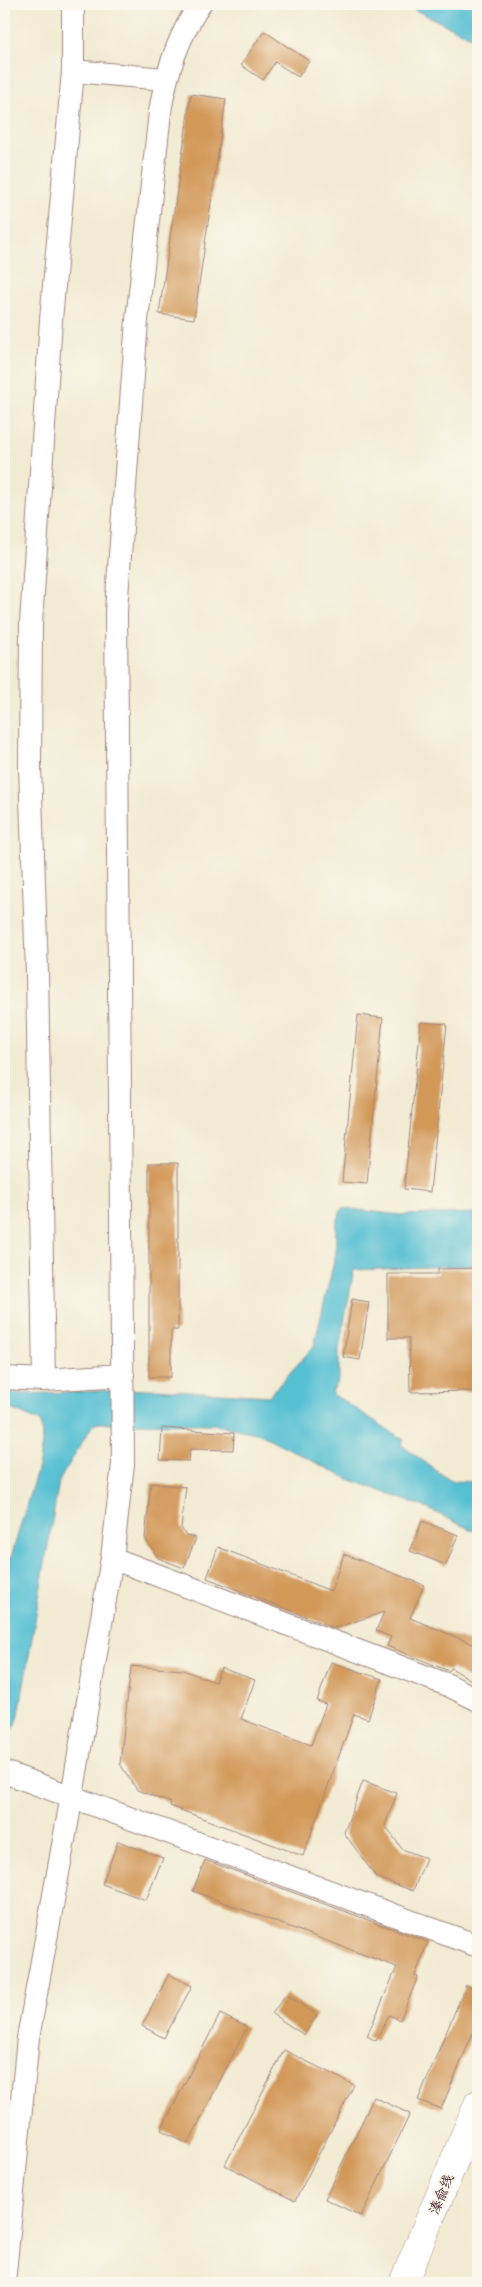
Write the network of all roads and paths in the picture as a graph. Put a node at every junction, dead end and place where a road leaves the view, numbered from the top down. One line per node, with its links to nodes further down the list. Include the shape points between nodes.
1 (73, 4): 3 (street)
2 (194, 12): 4 (street)
3 (73, 71): 4 (street); 7 (street, via 51,320 31,623 30,767 38,982)
4 (165, 79): 5 (street, via 137,320 116,611)
5 (123, 1375): 7 (street); 8 (street, via 123,1464)
6 (4, 1378): 7 (street)
7 (44, 1380)
8 (112, 1558): 9 (street, via 448,1685); 11 (street)
9 (478, 1700)
10 (6, 1773): 11 (street)
11 (72, 1796): 12 (street); 14 (street, via 28,2038)
12 (478, 1946)
13 (478, 2104): 15 (main road, 溱俞线)
14 (4, 2283)
15 (403, 2283)

